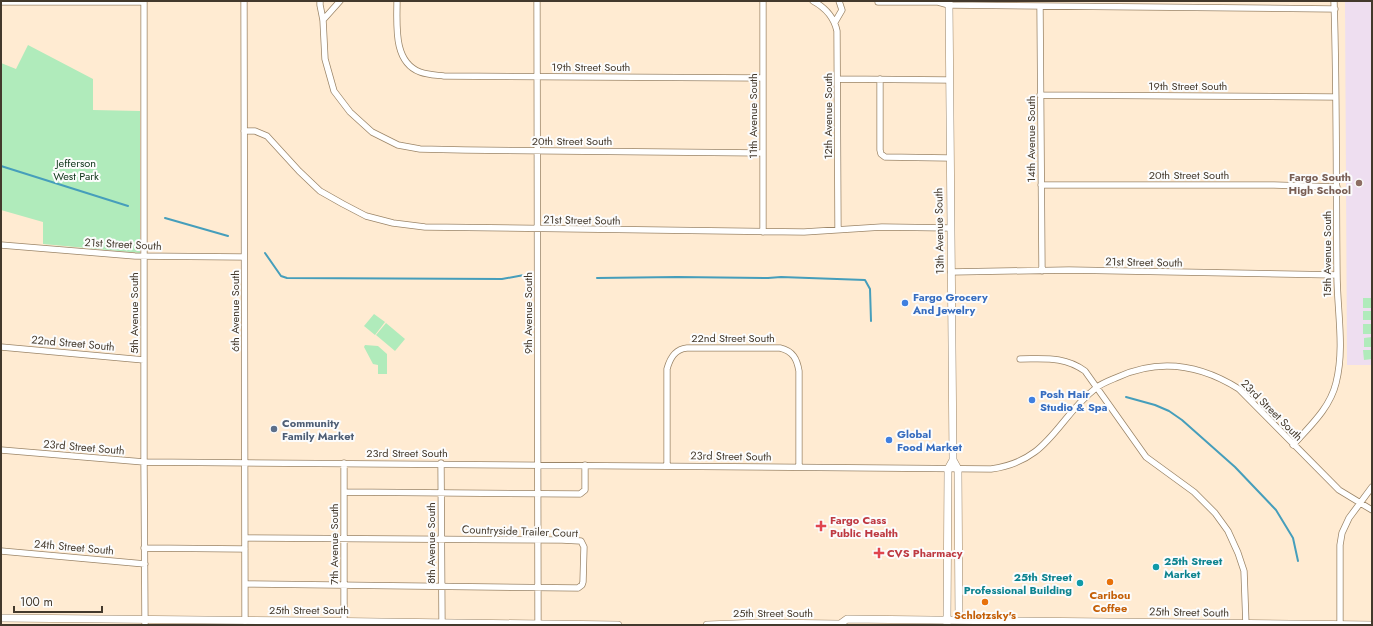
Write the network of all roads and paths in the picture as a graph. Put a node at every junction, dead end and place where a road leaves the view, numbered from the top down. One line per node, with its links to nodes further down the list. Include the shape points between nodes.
1 (244, 1): 26 (street, 6th Avenue South)
2 (320, 1): 17 (street)
3 (340, 1): 17 (street)
4 (397, 1): 19 (street, 19th Street South, via 401,56 409,66 419,72 444,76)
5 (537, 1): 19 (street, 9th Avenue South)
6 (762, 1): 20 (street, 11th Avenue South)
7 (815, 1): 18 (street)
8 (839, 1): 18 (street, via 842,10)
9 (1334, 1): 16 (street, 15th Avenue South)
10 (1, 2): 11 (street)
11 (41, 2): 12 (street)
12 (144, 2): 37 (street, 5th Avenue South)
13 (878, 2): 14 (street)
14 (949, 3): 15 (street); 23 (main road, 13th Avenue South)
15 (1040, 6): 16 (street); 24 (street, 14th Avenue South)
16 (1335, 9): 25 (street, 15th Avenue South)
17 (323, 20): 27 (street, 20th Street South, via 325,59 334,91 350,112 372,132 398,145 420,149)
18 (835, 22): 21 (street, 12th Avenue South)
19 (537, 76): 20 (street, 19th Street South); 27 (street, 9th Avenue South)
20 (763, 78): 28 (street, 11th Avenue South)
21 (838, 79): 22 (street); 33 (street, 12th Avenue South)
22 (880, 79): 23 (street); 29 (street, via 881,154 885,157)
23 (949, 80): 29 (main road, 13th Avenue South)
24 (1040, 95): 25 (street, 19th Street South); 30 (street, 14th Avenue South)
25 (1335, 97): 31 (street, 15th Avenue South)
26 (244, 131): 34 (street, 21st Street South, via 255,131 268,136 320,191 366,216 425,228); 38 (street, 6th Avenue South)
27 (537, 151): 28 (street, 20th Street South); 34 (street, 9th Avenue South)
28 (763, 153): 35 (street, 11th Avenue South)
29 (949, 158): 32 (main road, 13th Avenue South)
30 (1041, 185): 31 (street, 20th Street South); 39 (street, 14th Avenue South)
31 (1337, 187): 41 (street, 15th Avenue South)
32 (950, 228): 33 (street, 21st Street South); 40 (main road, 13th Avenue South)
33 (838, 229): 35 (street, 21st Street South)
34 (538, 230): 35 (street, 21st Street South); 53 (street, 9th Avenue South)
35 (763, 232)
36 (1, 245): 37 (street, 21st Street South)
37 (144, 256): 38 (street, 21st Street South); 44 (street, 5th Avenue South)
38 (244, 257): 50 (street, 6th Avenue South)
39 (1042, 271): 40 (street, 21st Street South); 41 (street, 21st Street South)
40 (951, 272): 48 (main road, 13th Avenue South)
41 (1337, 275): 46 (street, 15th Avenue South, via 1340,355 1336,383 1332,396 1322,412)
42 (1, 347): 44 (street, 22nd Street South)
43 (1020, 359): 45 (street, via 1065,360 1085,371)
44 (144, 360): 49 (street, 5th Avenue South)
45 (1097, 387): 46 (street, 23rd Street South, via 1125,374 1161,365 1206,372 1239,389); 58 (street, 23rd Street South, via 1047,443 1028,457 1003,467); 86 (street, via 1146,457 1194,492 1215,513 1228,531 1244,571)
46 (1293, 445): 63 (street, 23rd Street South, via 1339,490)
47 (1, 450): 49 (street, 23rd Street South)
48 (953, 460): 57 (main road, 13th Avenue South); 58 (main road, 13th Avenue South)
49 (144, 462): 50 (street, 23rd Street South); 69 (street, 5th Avenue South)
50 (245, 462): 51 (street, 23rd Street South); 65 (street, 6th Avenue South)
51 (344, 463): 52 (street, 23rd Street South); 60 (street, 7th Avenue South)
52 (441, 463): 53 (street, 23rd Street South); 61 (street, 8th Avenue South)
53 (538, 464): 54 (street, 23rd Street South); 62 (street, 9th Avenue South)
54 (585, 465): 55 (street, 23rd Street South); 62 (street, via 585,490 580,494)
55 (667, 466): 56 (street, 23rd Street South); 56 (street, 22nd Street South, via 667,369 676,352 682,348 780,348 790,352 796,359 799,371)
56 (799, 467): 57 (street, 23rd Street South)
57 (948, 469): 58 (street, 23rd Street South); 82 (main road, 13th Avenue South)
58 (958, 469): 83 (main road, 13th Avenue South)
59 (1372, 487): 63 (street)
60 (344, 492): 61 (street); 66 (street, 7th Avenue South)
61 (441, 493): 62 (street); 67 (street, 8th Avenue South)
62 (537, 494): 68 (street, 9th Avenue South)
63 (1360, 503): 64 (street, 23rd Street South); 90 (street, via 1349,518 1340,545)
64 (1372, 510)
65 (246, 538): 66 (street, Countryside Trailer Court); 70 (street, 6th Avenue South)
66 (345, 538): 67 (street, Countryside Trailer Court); 74 (street, 7th Avenue South)
67 (441, 539): 68 (street, Countryside Trailer Court); 75 (street, 8th Avenue South)
68 (538, 540): 76 (street, 9th Avenue South); 76 (street, Countryside Trailer Court, via 581,541 584,547 582,585 578,588)
69 (144, 548): 70 (street); 72 (street, 5th Avenue South)
70 (246, 549): 73 (street, 6th Avenue South)
71 (1, 551): 72 (street, 24th Street South)
72 (145, 564): 80 (street, 5th Avenue South)
73 (246, 584): 74 (street, Countryside Trailer Court); 78 (street, 6th Avenue South)
74 (344, 585): 75 (street, Countryside Trailer Court); 81 (street, 7th Avenue South)
75 (442, 586): 76 (street, Countryside Trailer Court); 79 (street, 8th Avenue South)
76 (538, 587): 84 (street, 9th Avenue South)
77 (1, 618): 80 (main road, 25th Street South)
78 (246, 621): 80 (main road, 25th Street South); 81 (main road, 25th Street South)
79 (442, 622): 81 (main road, 25th Street South); 84 (main road, 25th Street South)
80 (145, 623)
81 (344, 623)
82 (947, 623): 83 (main road, 25th Street South); 89 (main road, 25th Street South, via 847,619)
83 (959, 623): 86 (main road, 25th Street South)
84 (538, 624): 87 (main road, 25th Street South)
85 (760, 624): 88 (main road, 25th Street South); 89 (main road, 25th Street South)
86 (1246, 624): 90 (main road, 25th Street South)
87 (618, 625)
88 (707, 625)
89 (840, 625)
90 (1340, 625): 91 (main road, 25th Street South)
91 (1372, 625)

